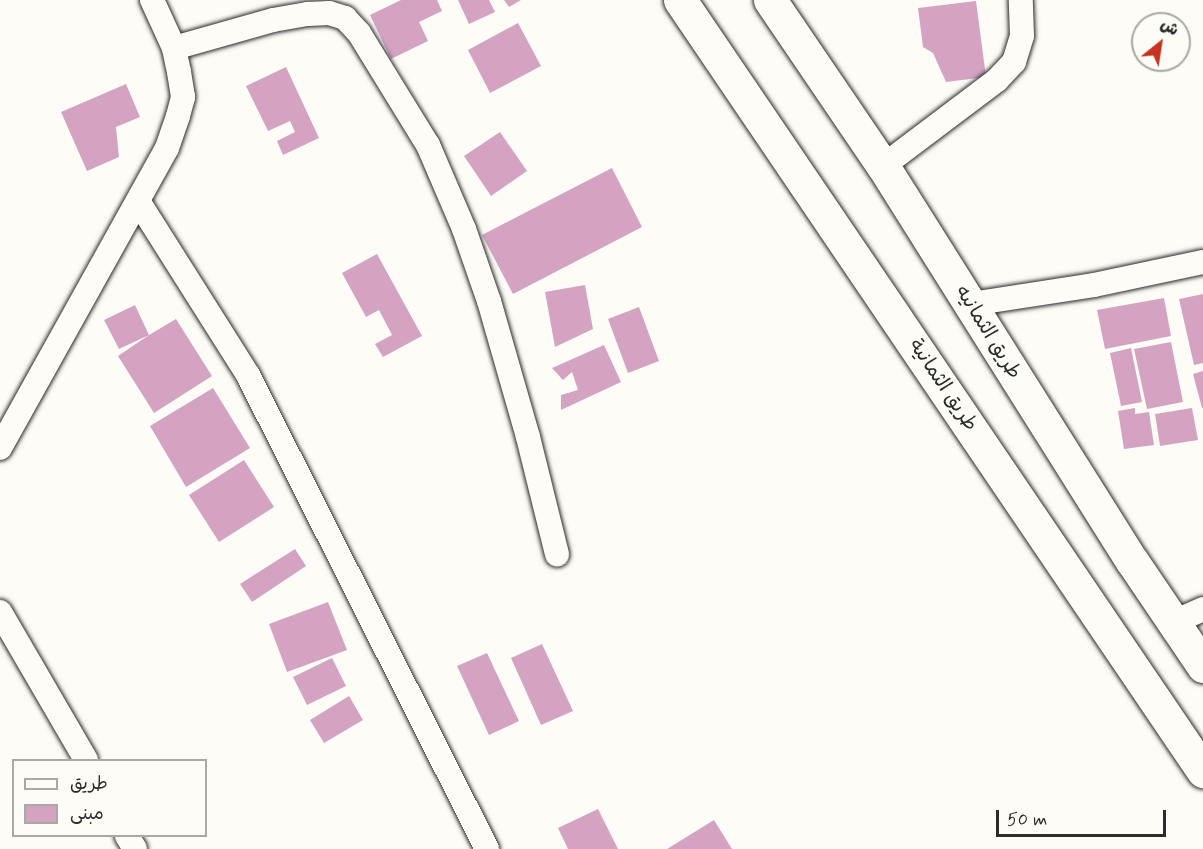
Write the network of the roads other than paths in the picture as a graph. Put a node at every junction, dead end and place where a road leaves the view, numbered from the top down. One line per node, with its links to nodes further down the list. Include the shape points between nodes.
1 (152, 0): 5 (street)
2 (680, 0): 16 (street, طريق الثمانية)
3 (770, 0): 6 (street, طريق الثمانيه)
4 (1021, 0): 6 (street, via 1022,36 1014,62 997,80)
5 (174, 48): 7 (street, via 183,98 167,148); 11 (street, via 308,14 329,13 345,18 359,33 428,145 465,229 522,414)
6 (883, 166): 9 (street, طريق الثمانيه)
7 (138, 201): 10 (street); 17 (street, via 248,375)
8 (1203, 262): 9 (street, via 1094,285)
9 (971, 304): 13 (street, طريق الثمانيه, via 1132,561)
10 (0, 448)
11 (557, 554)
12 (0, 612): 15 (street)
13 (1188, 616): 14 (street, طريق الثمانيه)
14 (1203, 666)
15 (85, 759)
16 (1203, 771)
17 (487, 849)

